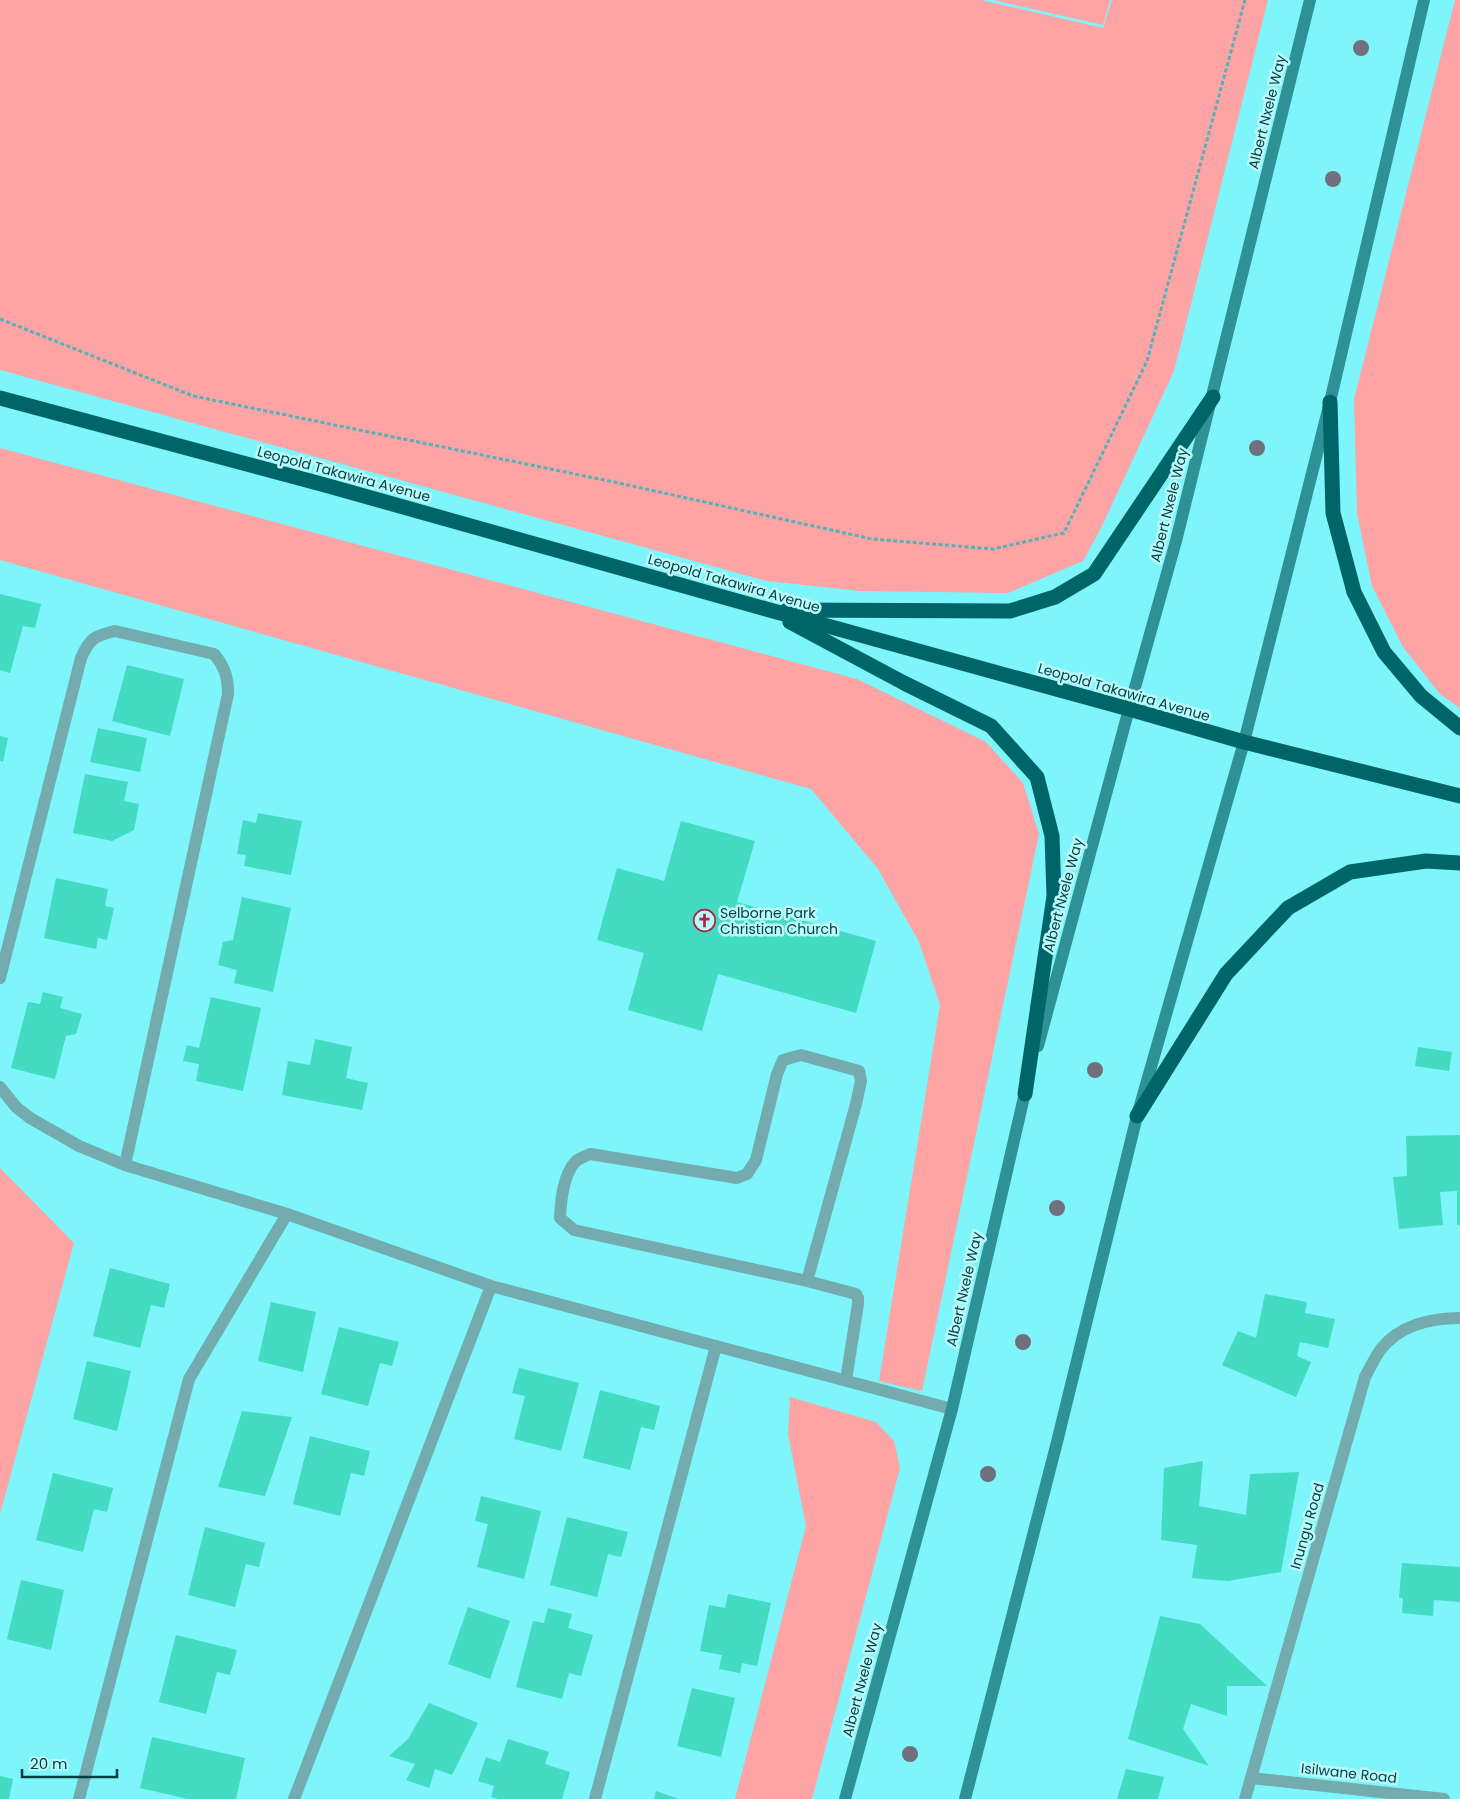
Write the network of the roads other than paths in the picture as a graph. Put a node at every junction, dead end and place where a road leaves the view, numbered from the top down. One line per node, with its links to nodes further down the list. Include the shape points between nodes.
1 (1310, 0): 3 (main road, Albert Nxele Way)
2 (1424, 0): 5 (main road)
3 (1212, 397): 6 (highway, via 1094,574 1055,597 1010,611); 7 (main road, Albert Nxele Way)
4 (0, 398): 6 (highway, Leopold Takawira Avenue, via 315,482)
5 (1330, 402): 8 (highway, via 1333,513 1354,592 1384,652 1421,696); 9 (main road)
6 (766, 610): 7 (highway, Leopold Takawira Avenue); 14 (highway, via 991,726 1037,778 1052,836 1054,896)
7 (1129, 709): 9 (highway, Leopold Takawira Avenue); 14 (main road, Albert Nxele Way)
8 (1460, 728)
9 (1244, 742): 10 (highway, Leopold Takawira Avenue); 15 (main road)
10 (1460, 796)
11 (1460, 864): 15 (highway, via 1426,861 1350,872 1288,908 1226,974)
12 (0, 978): 16 (street, via 81,658 88,643 115,631 214,654 228,679 228,694)
13 (0, 1087): 16 (street, via 30,1118 79,1146)
14 (1025, 1094): 23 (main road, Albert Nxele Way)
15 (1137, 1116): 29 (main road)
16 (125, 1165): 17 (street)
17 (287, 1214): 19 (street); 25 (street, via 189,1379)
18 (807, 1281): 18 (street, via 858,1096 859,1071 801,1055 784,1060 776,1074 756,1160 742,1176 736,1178 590,1154 577,1160 568,1172 560,1202 560,1218 574,1230); 22 (street, via 856,1294 858,1298)
19 (491, 1286): 21 (street); 26 (street)
20 (1460, 1318): 24 (street, Inungu Road, via 1421,1322 1399,1333 1382,1349 1365,1377)
21 (716, 1346): 22 (street); 27 (street)
22 (846, 1380): 23 (street)
23 (952, 1409): 28 (main road, Albert Nxele Way)
24 (1251, 1778): 30 (street, Inungu Road); 31 (street, Isilwane Road)
25 (79, 1799)
26 (294, 1799)
27 (595, 1799)
28 (845, 1799)
29 (965, 1799)
30 (1245, 1799)
31 (1444, 1799)

